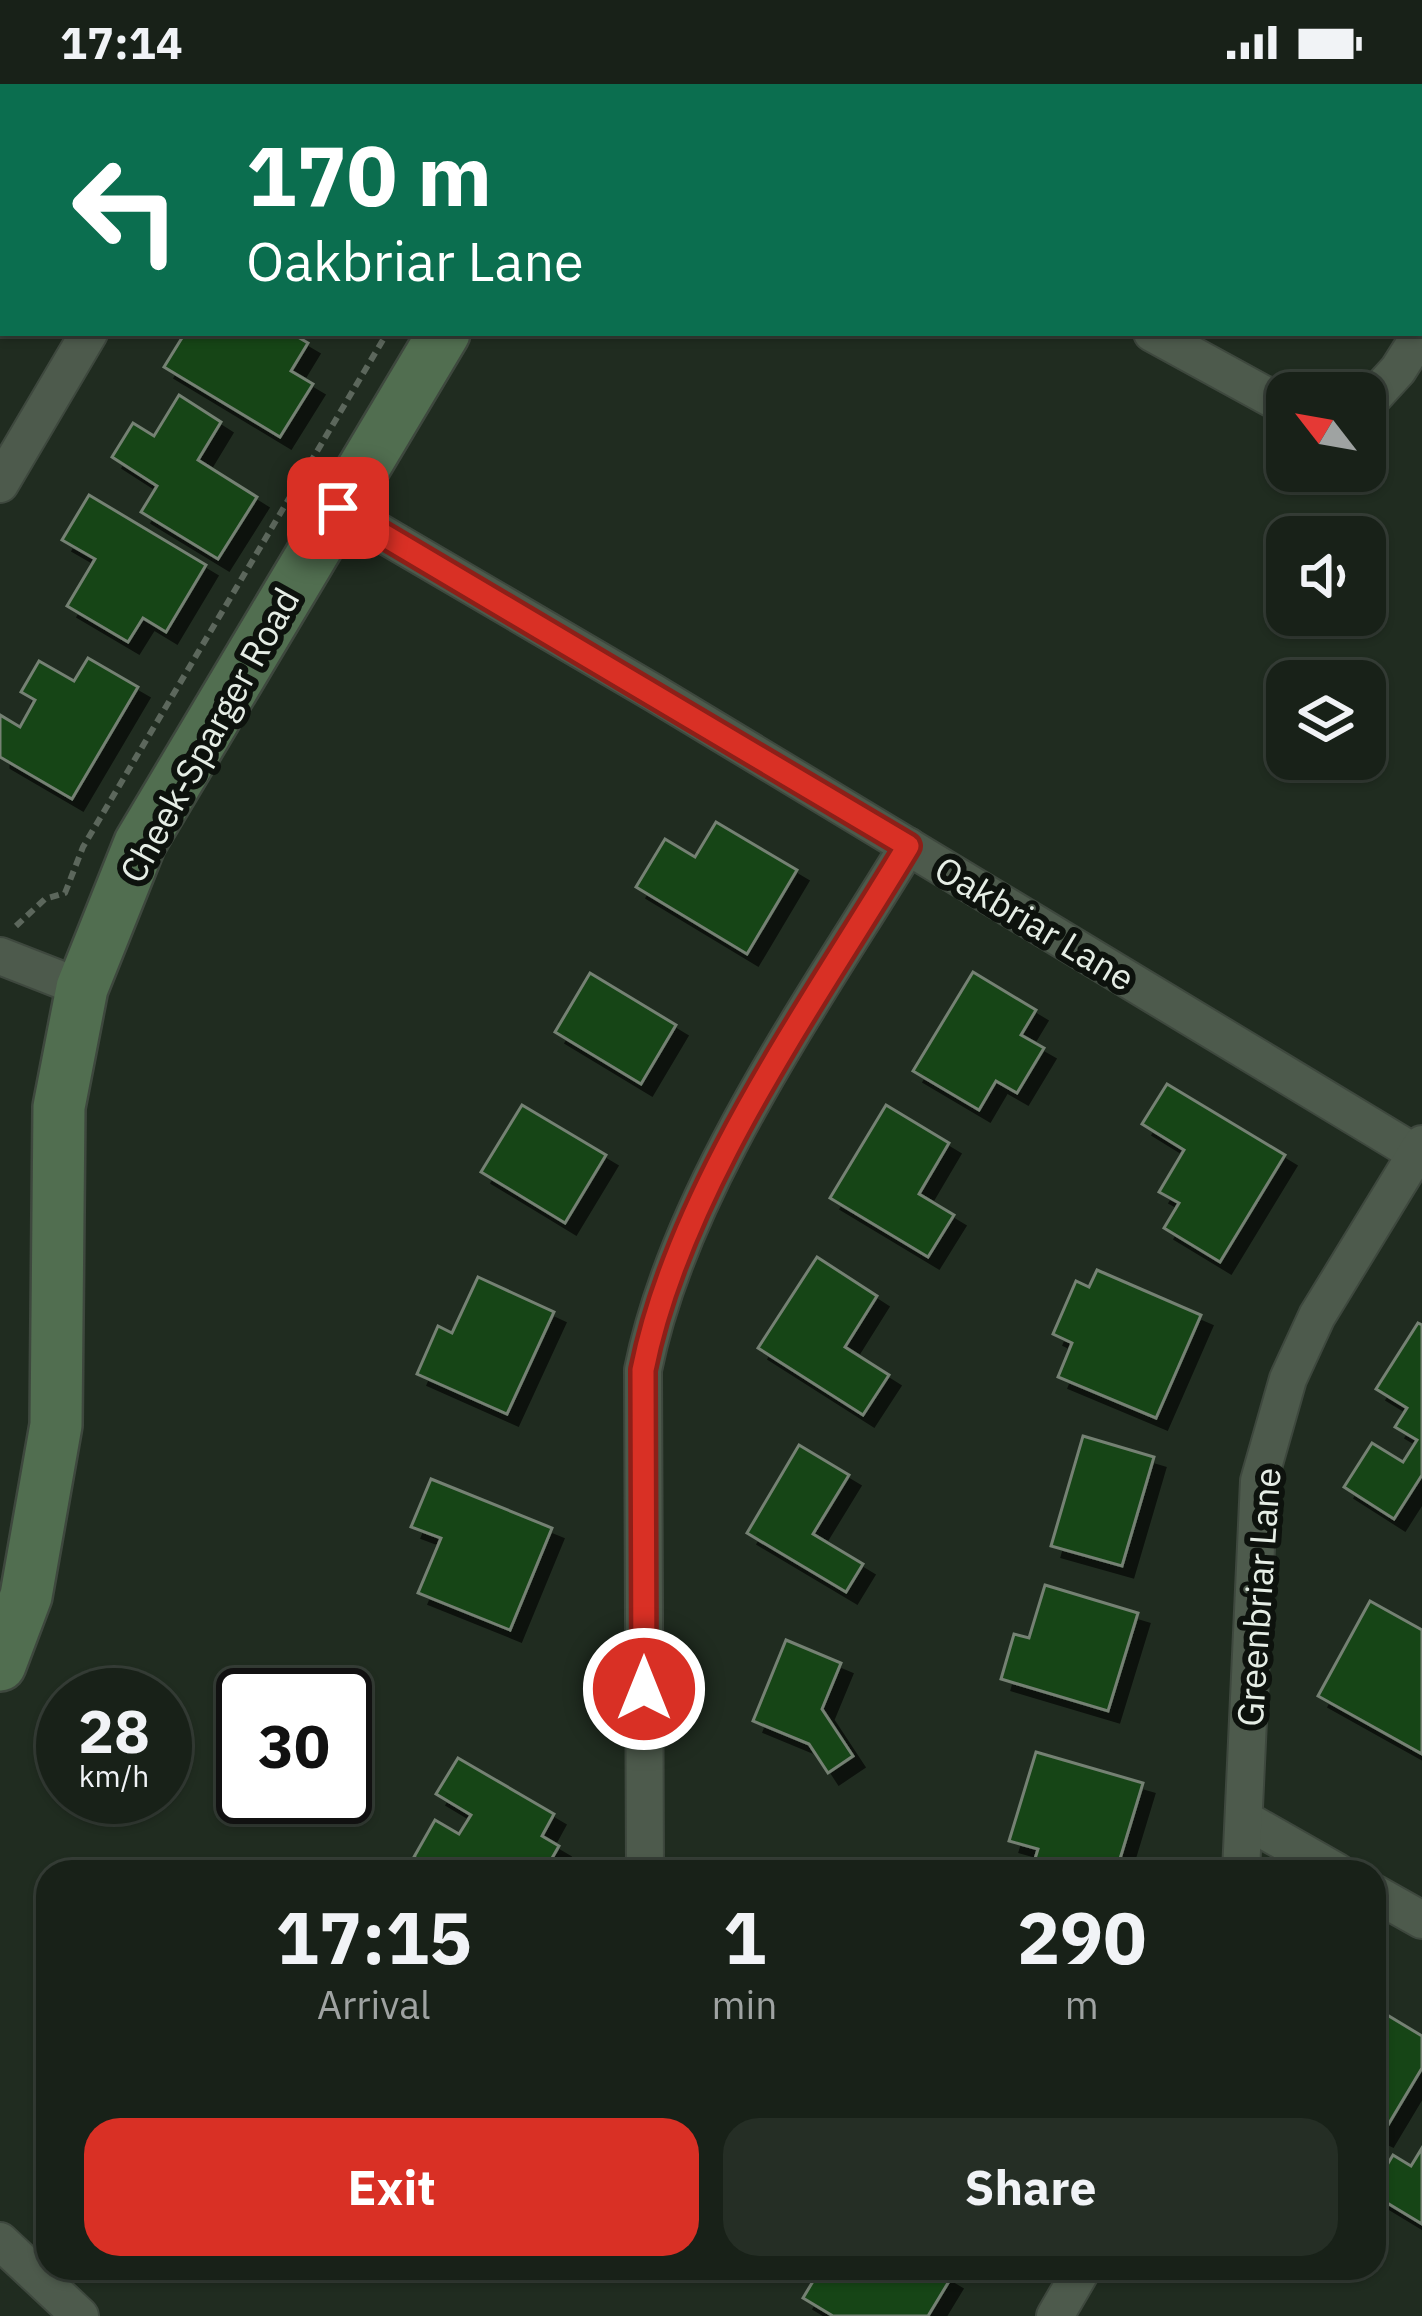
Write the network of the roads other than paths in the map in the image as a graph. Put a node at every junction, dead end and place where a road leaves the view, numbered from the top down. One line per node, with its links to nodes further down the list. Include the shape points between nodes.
1 (87, 336): 7 (street)
2 (442, 336): 8 (main road, Cheek-Sparger Road)
3 (1157, 336): 6 (street)
4 (1419, 336): 5 (street)
5 (1386, 383)
6 (1266, 395)
7 (0, 484)
8 (338, 508): 9 (street, Oakbriar Lane); 11 (main road, Cheek-Sparger Road, via 140,844)
9 (908, 846): 12 (street, Oakbriar Lane); 15 (street, via 756,1097 681,1244 650,1331 643,1370)
10 (5, 947): 11 (street)
11 (82, 988): 13 (main road, Cheek-Sparger Road, via 59,1106 56,1425 26,1596)
12 (1420, 1151): 14 (street, Greenbriar Lane, via 1316,1316 1259,1481)
13 (0, 1665)
14 (1244, 1820): 16 (street, Greenbriar Lane); 17 (street)
15 (645, 1860)
16 (1242, 1860)
17 (1316, 1860)
18 (1386, 1900): 19 (street)
19 (1422, 1920)
20 (0, 2241): 21 (street)
21 (36, 2275)
22 (42, 2280): 24 (street)
23 (1076, 2280): 25 (street)
24 (80, 2316)
25 (1055, 2316)

